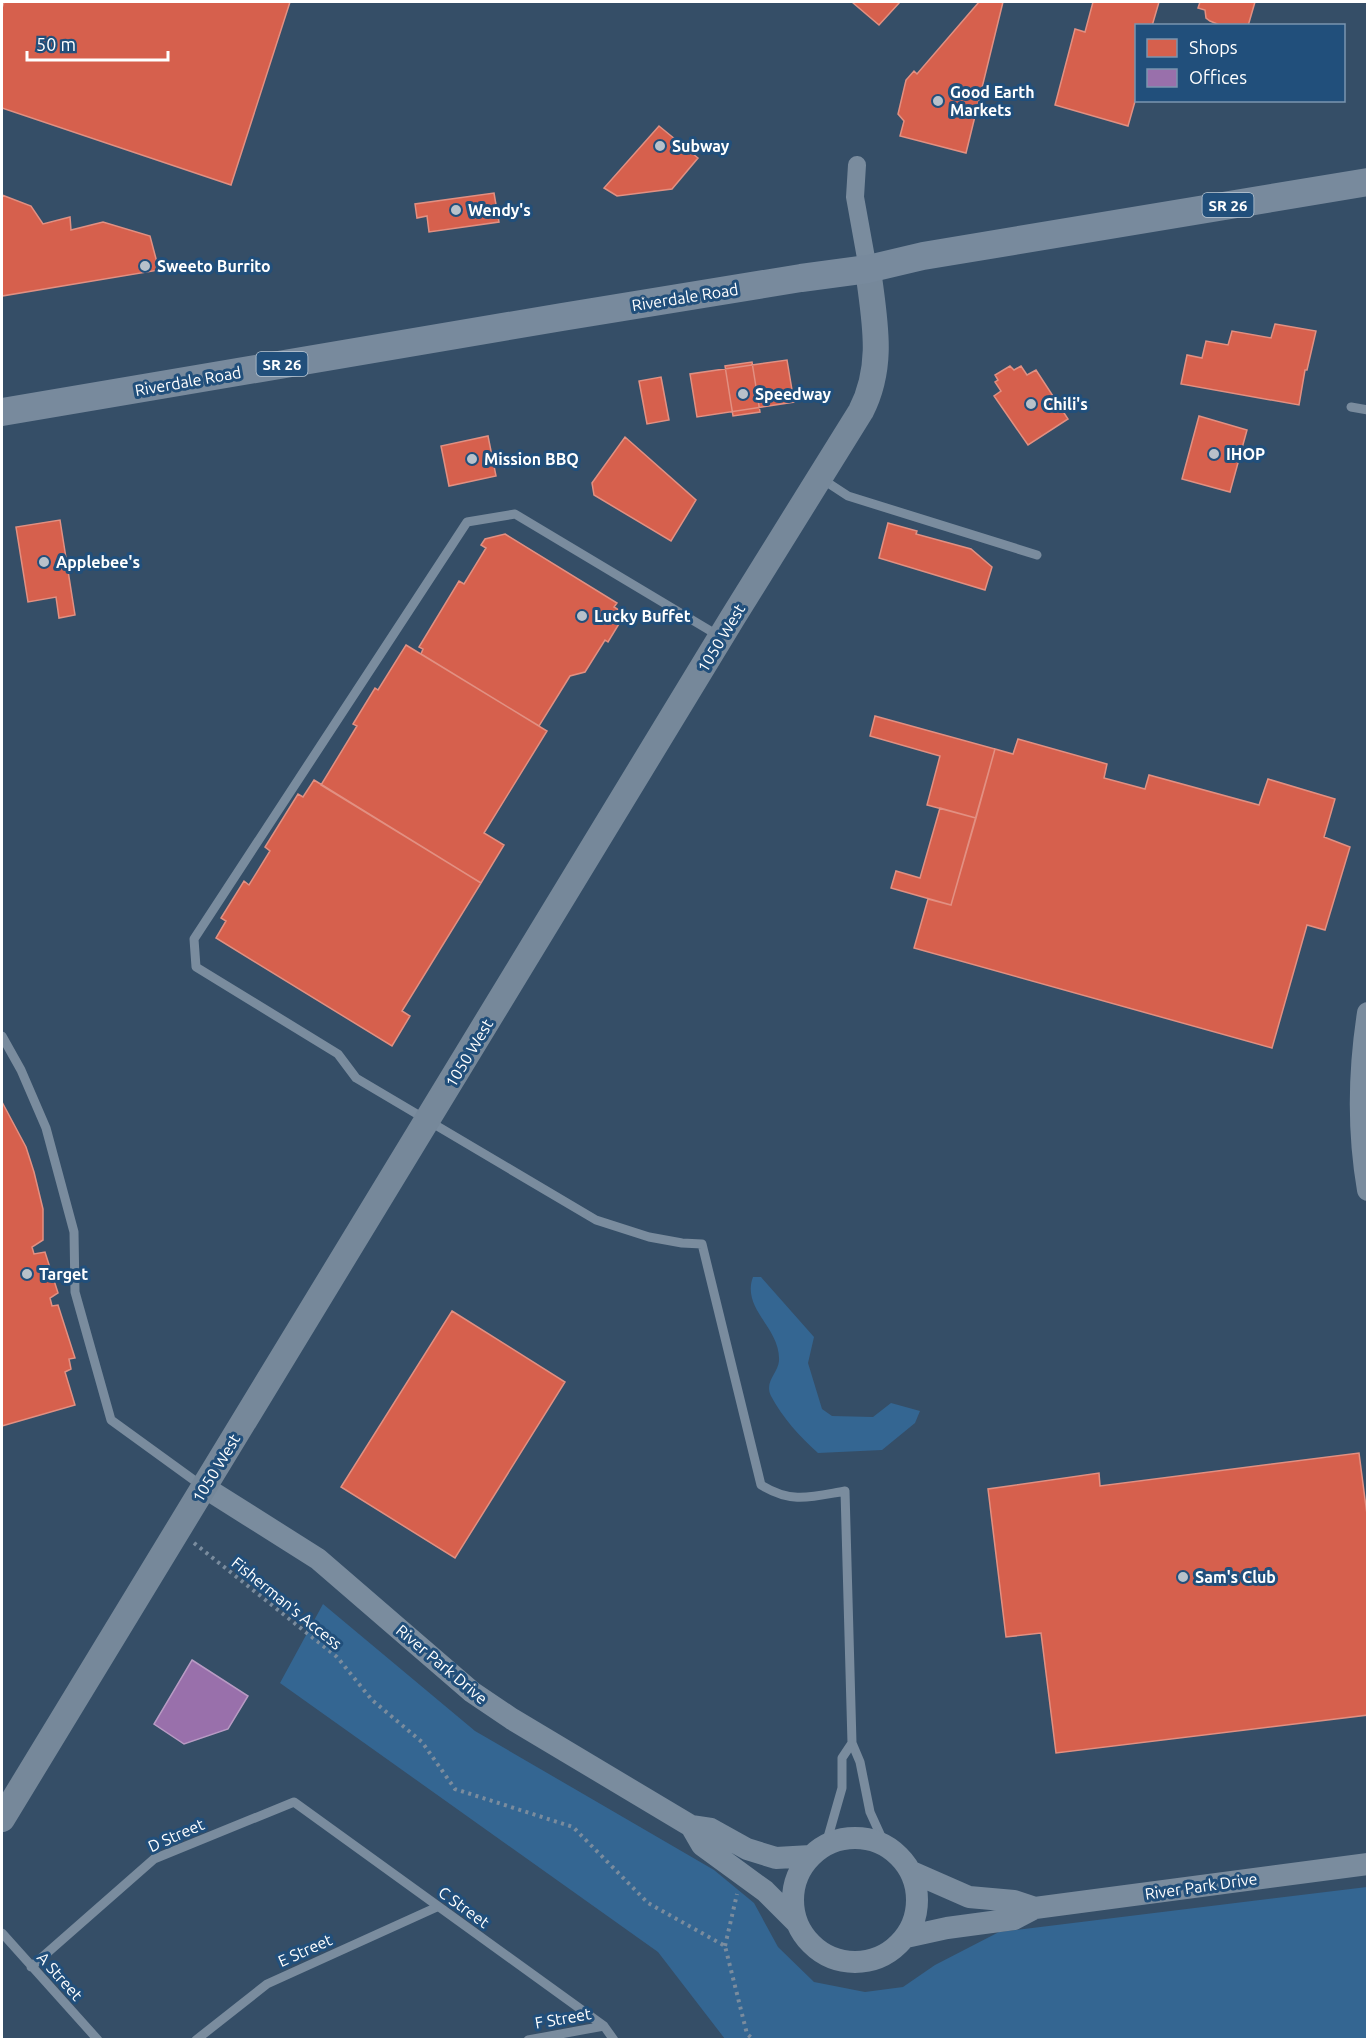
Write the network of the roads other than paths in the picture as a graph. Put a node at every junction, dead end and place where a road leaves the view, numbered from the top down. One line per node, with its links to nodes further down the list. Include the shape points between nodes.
1 (857, 165): 3 (street, via 855,197)
2 (1368, 182): 3 (main road, Riverdale Road / SR 26, via 922,256)
3 (868, 269): 6 (main road, Riverdale Road / SR 26); 7 (main road, 1050 West, via 875,376 861,411)
4 (1351, 407): 5 (lane)
5 (1368, 410)
6 (2, 412)
7 (820, 478): 8 (lane, via 848,496); 9 (main road, 1050 West)
8 (1037, 555)
9 (721, 638): 12 (main road, 1050 West); 12 (lane, via 515,514 467,522 194,939 196,967 338,1054 356,1078)
10 (1368, 1013): 13 (street, via 1361,1087)
11 (2, 1036): 14 (lane, via 46,1128 74,1232 75,1292 111,1420)
12 (428, 1121): 14 (main road, 1050 West); 15 (lane, via 596,1220 649,1237 702,1244 761,1485 793,1498 845,1491)
13 (1368, 1190)
14 (204, 1487): 17 (main road, 1050 West); 18 (street, River Park Drive, via 318,1559 472,1692)
15 (852, 1743): 19 (lane, via 870,1812); 20 (lane, via 842,1758 842,1788)
16 (294, 1802): 23 (lane, C Street); 28 (lane, D Street, via 154,1859)
17 (2, 1819)
18 (691, 1826): 20 (street, River Park Drive, via 711,1829 747,1849 776,1858); 25 (street, River Park Drive, via 702,1845 765,1891)
19 (885, 1845): 20 (street, via 856,1837); 22 (street)
20 (818, 1850): 25 (street, via 800,1870 794,1887 792,1905)
21 (1368, 1864): 24 (street, River Park Drive)
22 (912, 1872): 24 (street, River Park Drive, via 969,1897 1014,1900); 27 (street, via 918,1906)
23 (437, 1907): 29 (lane, C Street); 31 (lane, E Street, via 267,1984)
24 (1035, 1908): 27 (street, River Park Drive, via 1014,1919)
25 (796, 1922): 27 (street, via 820,1952 856,1963 892,1951)
26 (2, 1933): 28 (lane, A Street)
27 (906, 1937)
28 (31, 1967): 30 (lane, A Street)
29 (604, 2026): 32 (lane, F Street); 33 (lane, C Street)
30 (98, 2040)
31 (196, 2040)
32 (528, 2040)
33 (614, 2040)

